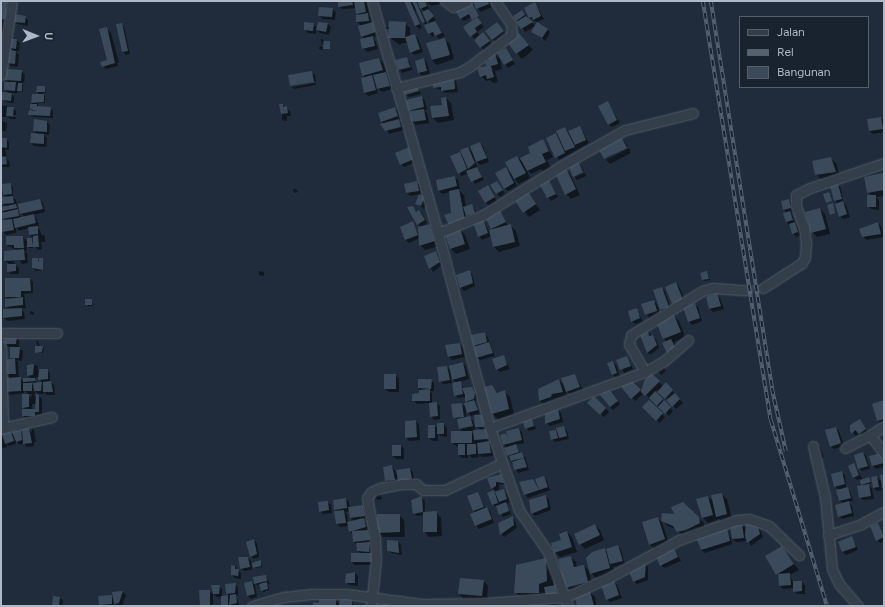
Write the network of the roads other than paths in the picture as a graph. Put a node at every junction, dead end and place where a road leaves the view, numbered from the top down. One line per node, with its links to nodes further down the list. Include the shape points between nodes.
1 (12, 1): 6 (street)
2 (372, 1): 7 (street)
3 (445, 1): 4 (street, via 453,7)
4 (467, 1)
5 (495, 1): 7 (street, via 511,24 512,34 460,72)
6 (1, 75)
7 (396, 88): 10 (street)
8 (693, 113): 10 (street, via 625,130 483,215)
9 (884, 163): 11 (street, via 796,195 796,206 804,228 806,244 802,263)
10 (438, 232): 20 (street)
11 (763, 288)
12 (745, 290): 17 (street, via 707,289 631,335 629,344)
13 (1, 333): 14 (street)
14 (58, 333)
15 (688, 340): 17 (street, via 664,361)
16 (1, 346): 21 (street)
17 (645, 372): 20 (street)
18 (52, 417): 21 (street)
19 (884, 426): 22 (street)
20 (490, 428): 26 (street)
21 (2, 429)
22 (870, 435): 24 (street); 25 (street)
23 (813, 446): 28 (street, via 825,497)
24 (845, 448)
25 (884, 453)
26 (502, 463): 30 (street, via 445,490 425,491 416,484 402,484 371,492 367,498 375,539 376,560); 31 (street, via 520,510 548,552)
27 (884, 512): 28 (street, via 861,524)
28 (828, 535): 33 (street, via 835,578)
29 (799, 555): 31 (street, via 769,526 749,519 736,520 679,540)
30 (372, 602): 31 (street); 32 (street, via 346,594 312,594 284,597)
31 (566, 602)
32 (252, 606)
33 (858, 606)

